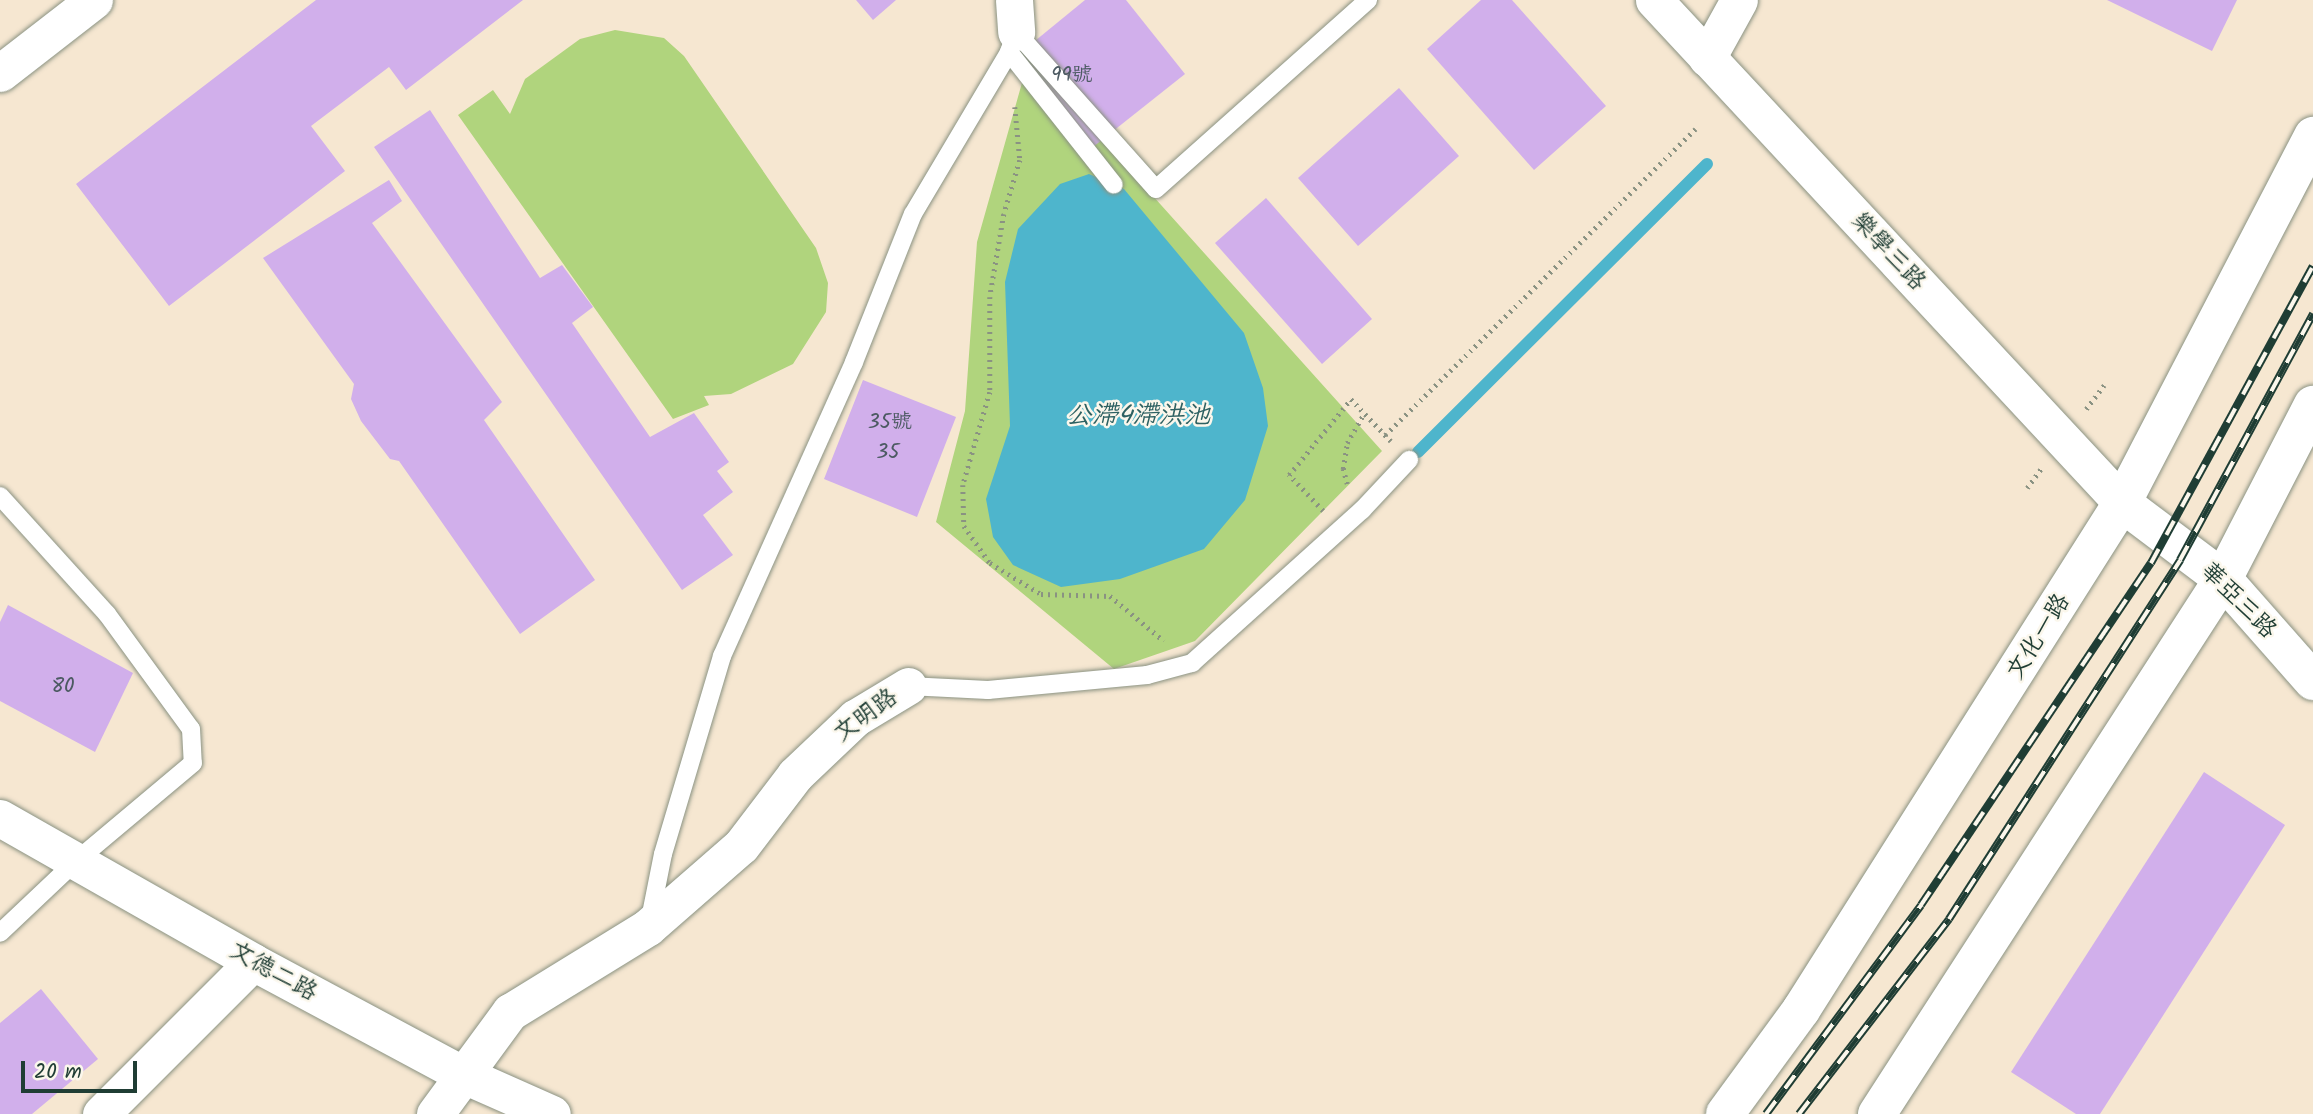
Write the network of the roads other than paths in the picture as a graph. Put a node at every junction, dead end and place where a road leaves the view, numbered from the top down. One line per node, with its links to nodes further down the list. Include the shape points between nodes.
1 (94, 0): 7 (street)
2 (1368, 0): 5 (lane, via 1156,189)
3 (1654, 0): 6 (street, 樂學三路)
4 (1738, 0): 6 (street)
5 (1010, 38): 9 (lane); 19 (lane, via 913,214 854,362 722,656 663,854)
6 (1707, 58): 13 (street, 樂學三路)
7 (0, 73)
8 (2313, 136): 13 (street, 文化一路)
9 (1114, 185)
10 (2313, 405): 14 (street)
11 (1409, 460): 16 (lane, 文明路, via 1362,510 1192,663 1147,675 988,690)
12 (0, 496): 18 (lane, via 107,614 191,729 193,763)
13 (2122, 503): 14 (street, 華亞三路); 26 (street, 文化一路, via 1801,1010)
14 (2223, 579): 15 (street, 華亞三路); 27 (street)
15 (2313, 681)
16 (908, 686): 19 (street, 文明路, via 855,718 795,775 741,846)
17 (0, 818): 18 (street, 文德二路)
18 (75, 862): 20 (lane); 21 (street, 文德二路)
19 (648, 927): 22 (street, 文明路, via 510,1012)
20 (0, 933)
21 (253, 962): 22 (street, 文德二路); 23 (street)
22 (464, 1075): 24 (street, 文明路); 25 (street, 文德二路)
23 (101, 1114)
24 (435, 1114)
25 (552, 1114)
26 (1725, 1114)
27 (1877, 1114)

